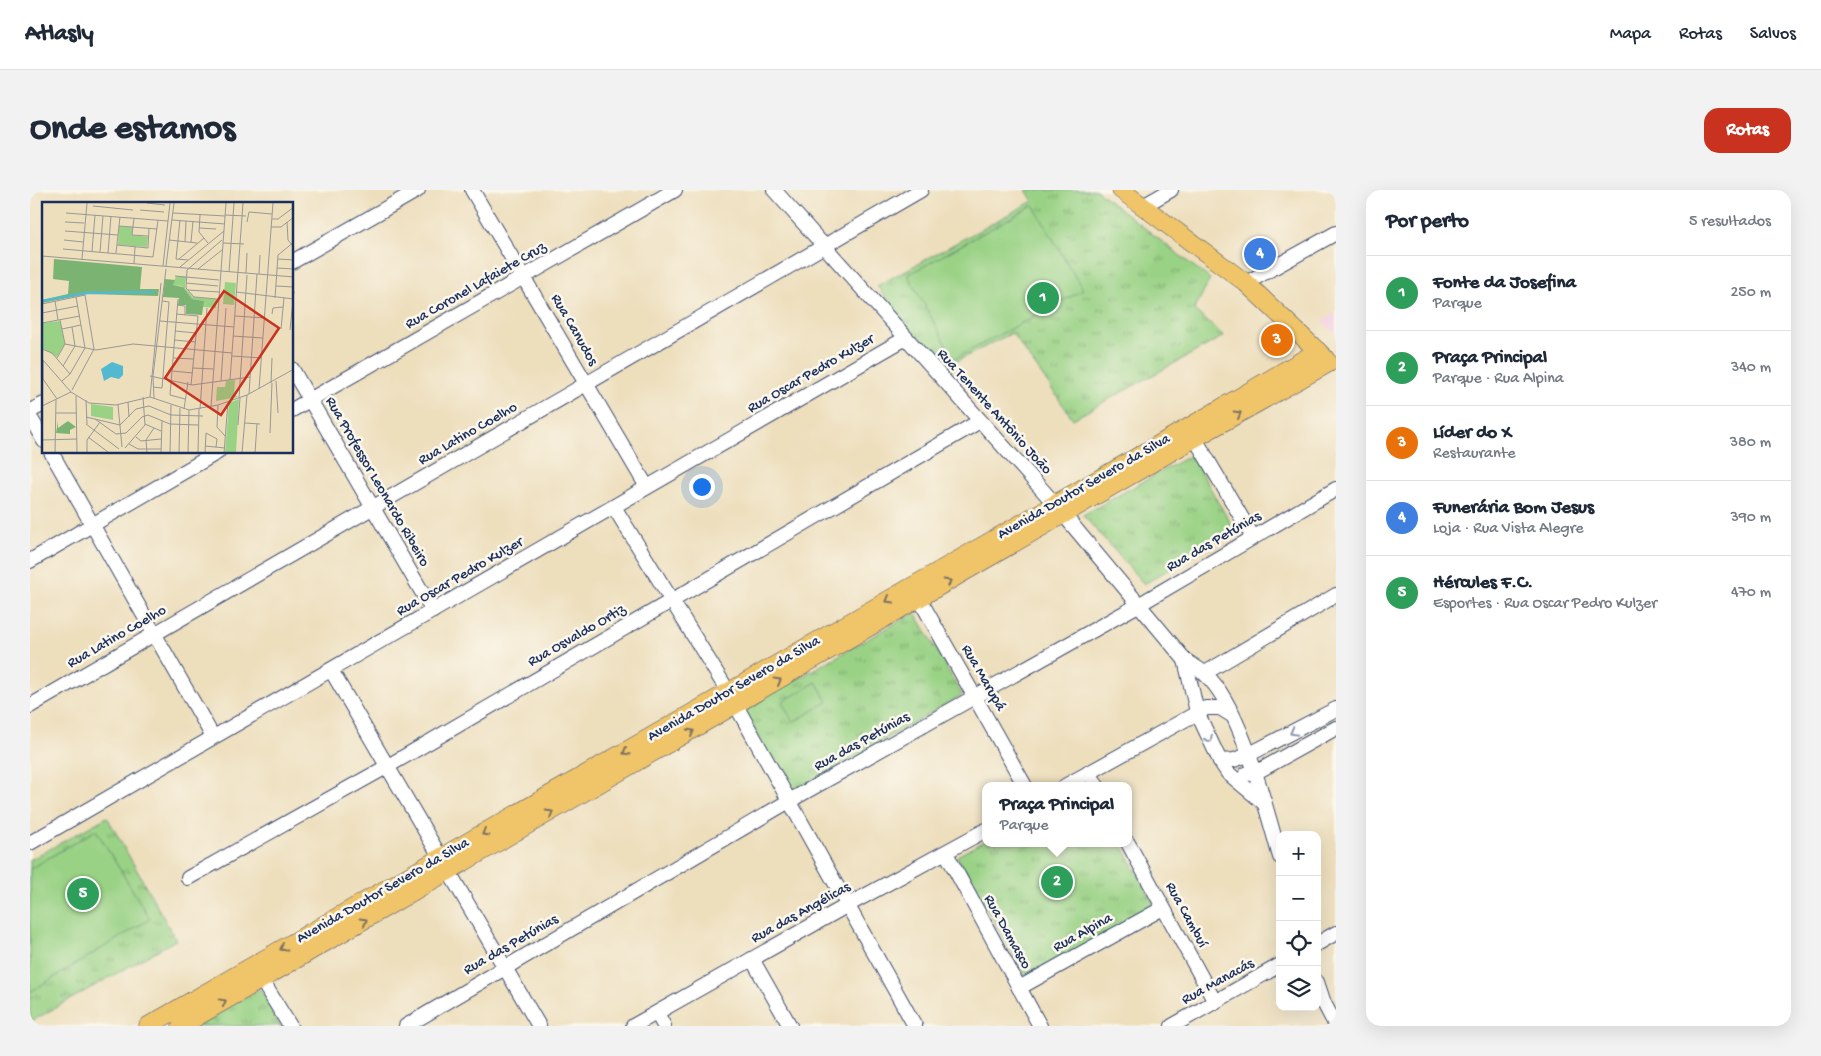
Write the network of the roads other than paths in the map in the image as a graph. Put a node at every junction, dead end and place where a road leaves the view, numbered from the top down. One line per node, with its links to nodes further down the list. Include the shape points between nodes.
1 (418, 190): 11 (street)
2 (472, 190): 12 (street, Rua Canudos)
3 (675, 190): 12 (street, Rua Coronel Lafaiete Cruz)
4 (774, 190): 10 (street, Rua Tenente Antônio João)
5 (921, 190): 10 (street, Rua Latino Coelho)
6 (1121, 190): 8 (main road)
7 (1172, 190): 8 (street)
8 (1143, 206): 13 (main road)
9 (1336, 233): 13 (street)
10 (824, 246): 14 (street, Rua Tenente Antônio João); 17 (street, Rua Latino Coelho)
11 (294, 261)
12 (524, 277): 17 (street, Rua Canudos); 18 (street, Rua Coronel Lafaiete Cruz)
13 (1246, 283): 15 (main road)
14 (906, 338): 23 (street, Rua Tenente Antônio João); 28 (street, Rua Oscar Pedro Kulzer)
15 (1328, 361): 24 (main road, Avenida Doutor Severo da Silva, via 1276,385)
16 (294, 372): 18 (street, Rua Professor Leonardo Ribeiro)
17 (587, 384): 28 (street, Rua Canudos); 31 (street, Rua Latino Coelho)
18 (310, 400): 20 (street, Rua Coronel Lafaiete Cruz); 31 (street, Rua Professor Leonardo Ribeiro)
19 (42, 405): 21 (street)
20 (294, 409)
21 (30, 411)
22 (30, 417): 25 (street)
23 (980, 421): 32 (street, Rua Tenente Antônio João); 38 (street, Rua Osvaldo Ortiz)
24 (1192, 433): 32 (main road, Avenida Doutor Severo da Silva); 34 (street)
25 (42, 438)
26 (51, 454): 33 (street)
27 (215, 454): 33 (street)
28 (647, 487): 30 (street, Rua Oscar Pedro Kulzer)
29 (1336, 489): 34 (street, Rua das Petúnias)
30 (614, 507): 38 (street); 40 (street, Rua Oscar Pedro Kulzer)
31 (373, 508): 40 (street, Rua Professor Leonardo Ribeiro); 41 (street, Rua Latino Coelho)
32 (1059, 509): 36 (main road, Avenida Doutor Severo da Silva); 39 (street, Rua Tenente Antônio João)
33 (92, 525): 35 (street); 41 (street)
34 (1253, 537): 39 (street, Rua das Petúnias)
35 (30, 561)
36 (916, 592): 45 (street, Rua Marupá); 46 (main road, Avenida Doutor Severo da Silva)
37 (1336, 595): 44 (street)
38 (671, 600): 46 (street); 55 (street, Rua Osvaldo Ortiz)
39 (1140, 604): 42 (street, Rua Tenente Antônio João); 45 (street, Rua das Petúnias)
40 (433, 610): 43 (street, Rua Oscar Pedro Kulzer)
41 (154, 634): 47 (street, Rua Latino Coelho); 52 (street)
42 (1185, 660): 44 (street, Rua Tenente Antônio João); 49 (street, Rua Tenente Antônio João)
43 (331, 670): 52 (street, Rua Oscar Pedro Kulzer); 55 (street)
44 (1205, 673): 50 (street, Rua Tenente Antônio João, via 1222,695)
45 (975, 698): 59 (street, Rua Marupá); 62 (street, Rua das Petúnias)
46 (732, 699): 62 (street); 69 (main road, Avenida Doutor Severo da Silva)
47 (30, 706)
48 (1336, 709): 53 (street, one-way to 53)
49 (1196, 712): 50 (street, via 1220,708); 54 (street, Rua Tenente Antônio João, one-way to 54); 56 (street)
50 (1233, 717): 53 (street, Rua Tenente Antônio João)
51 (1336, 728): 58 (street)
52 (213, 737): 65 (street, Rua Oscar Pedro Kulzer)
53 (1248, 755): 54 (street); 58 (street, Rua Tenente Antônio João)
54 (1220, 761): 57 (street, Rua Tenente Antônio João)
55 (388, 766): 69 (street); 70 (street, Rua Osvaldo Ortiz)
56 (1089, 772): 60 (street); 61 (street)
57 (1228, 773): 58 (street); 63 (street, Rua Tenente Antônio João)
58 (1255, 773): 63 (street, Rua Tenente Antônio João)
59 (1023, 782)
60 (1071, 782)
61 (1095, 782)
62 (789, 801): 71 (street); 76 (street, Rua das Petúnias)
63 (1264, 803): 66 (street, Rua Tenente Antônio João)
64 (982, 832): 68 (street, Rua das Angélicas)
65 (30, 843)
66 (1276, 844)
67 (1130, 847): 72 (street, Rua Cambuí)
68 (946, 853): 71 (street, Rua das Angélicas); 79 (street, Rua Damasco)
69 (444, 866): 76 (street); 78 (main road, Avenida Doutor Severo da Silva)
70 (188, 878)
71 (848, 905): 75 (street, Rua das Angélicas); 91 (street)
72 (1163, 908): 79 (street, Rua Alpina); 81 (street, Rua Cambuí)
73 (1336, 933): 74 (street)
74 (1321, 942)
75 (752, 959): 82 (street, Rua das Angélicas); 90 (street)
76 (504, 968): 86 (street, Rua das Petúnias); 87 (street)
77 (1276, 968): 81 (street, Rua Manacás)
78 (257, 973): 83 (main road, Avenida Doutor Severo da Silva); 84 (main road, Avenida Doutor Severo da Silva, one-way to 78); 85 (street)
79 (1019, 988): 92 (street, Rua Damasco)
80 (1321, 994): 94 (street)
81 (1215, 1002): 93 (street, Rua Manacás)
82 (656, 1013): 88 (street, Rua das Angélicas); 89 (street)
83 (148, 1026)
84 (181, 1026)
85 (290, 1026)
86 (406, 1026)
87 (539, 1026)
88 (633, 1026)
89 (664, 1026)
90 (790, 1026)
91 (916, 1026)
92 (1040, 1026)
93 (1172, 1026)
94 (1336, 1026)

